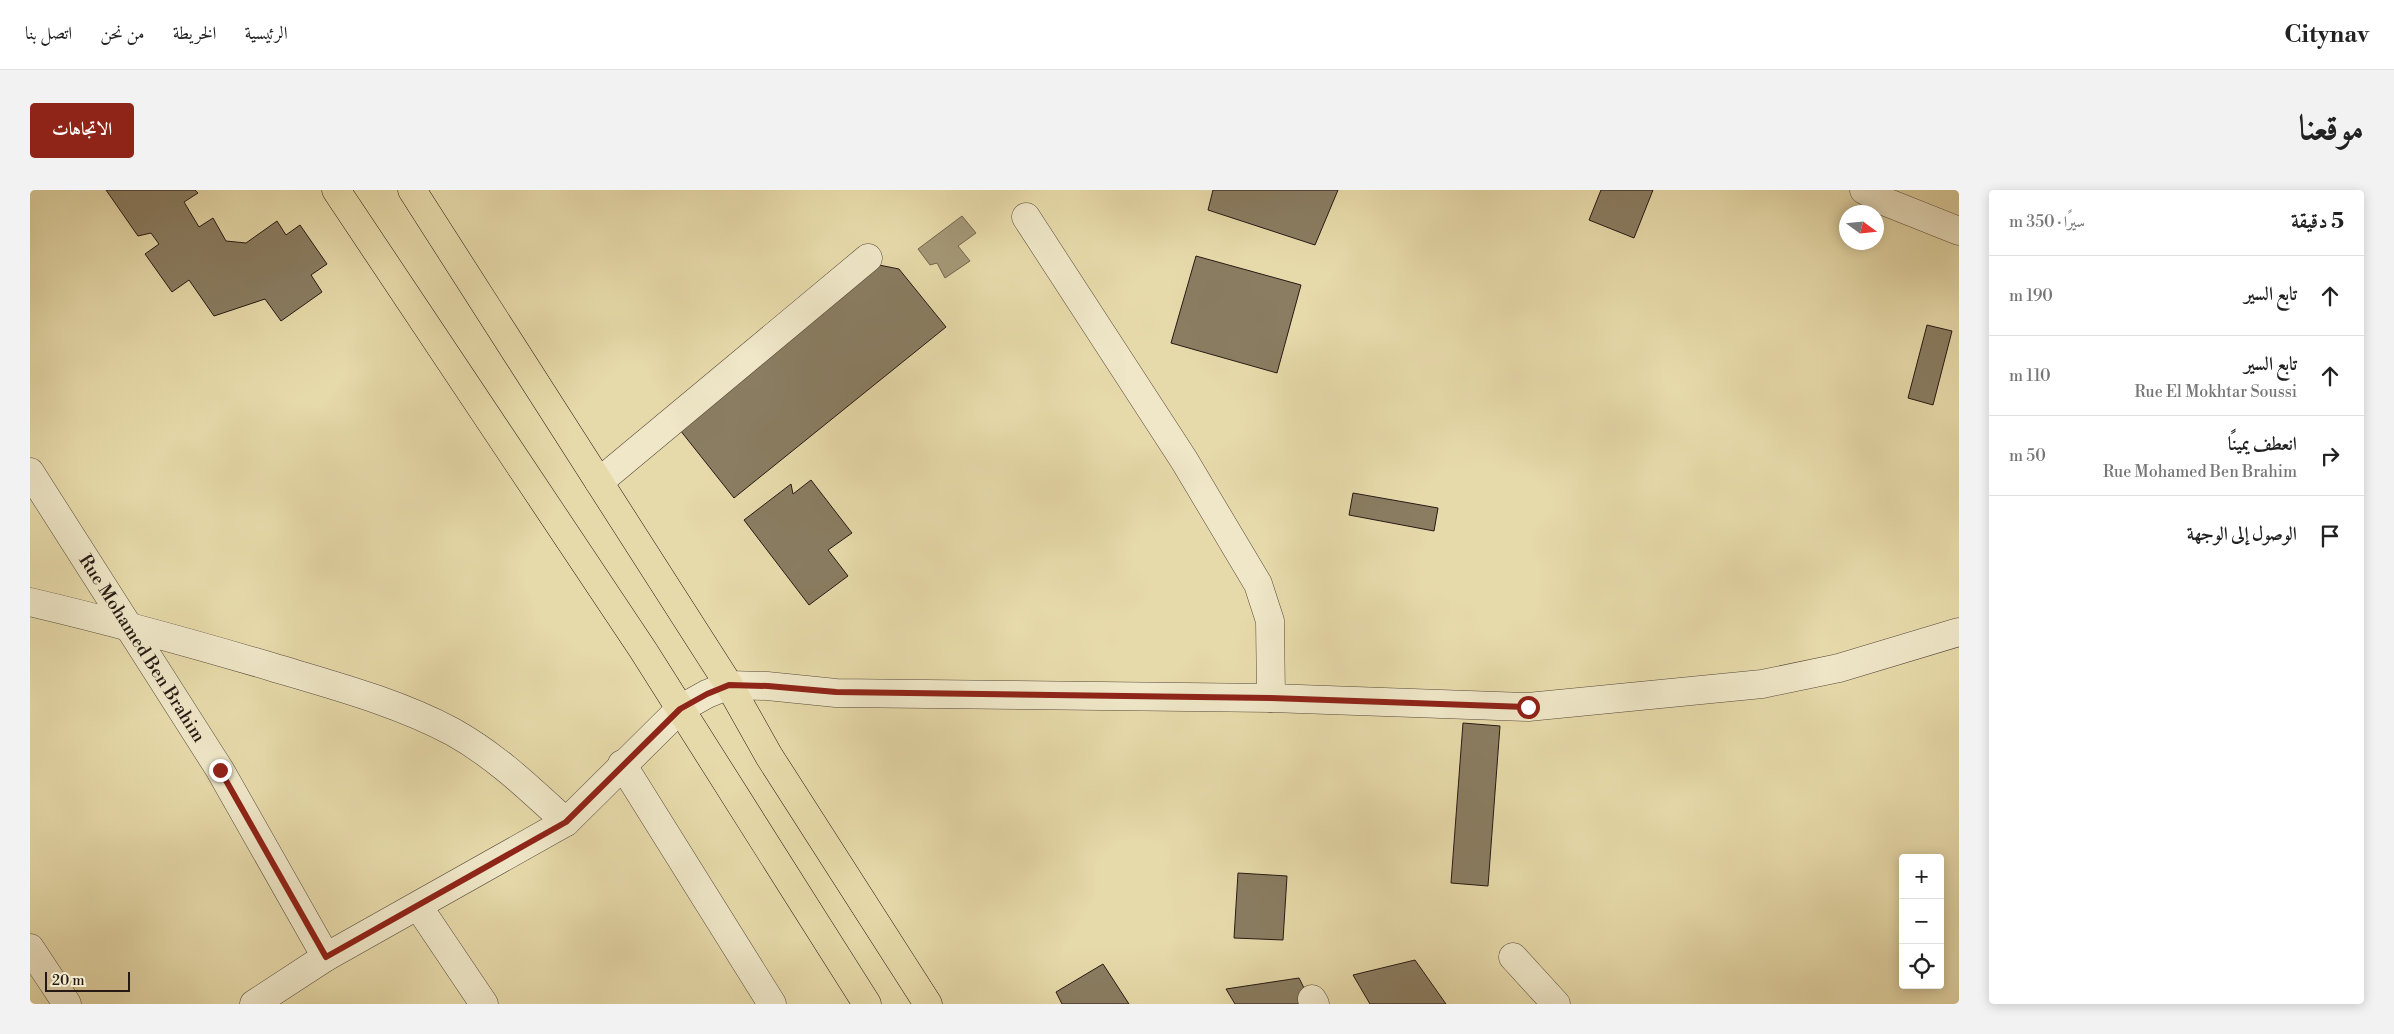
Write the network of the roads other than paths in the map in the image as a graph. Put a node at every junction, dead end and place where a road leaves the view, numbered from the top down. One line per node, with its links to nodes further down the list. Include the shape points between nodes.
1 (336, 190): 14 (main road)
2 (412, 190): 8 (main road)
3 (1864, 190): 5 (street)
4 (1026, 217): 13 (street, via 1184,460 1258,584 1270,621)
5 (1959, 231)
6 (868, 258): 8 (street)
7 (30, 472): 10 (street, Rue Mohamed Ben Brahim)
8 (598, 482): 12 (main road)
9 (30, 602): 10 (street)
10 (127, 624): 16 (street, via 410,712 453,732 500,761); 19 (street, Rue Mohamed Ben Brahim, via 220,770)
11 (1959, 632): 13 (street, via 1839,668 1762,684 1528,707)
12 (729, 685): 13 (street, via 836,692); 14 (street); 26 (main road, via 769,756)
13 (1271, 698)
14 (680, 709): 15 (street); 25 (main road)
15 (622, 764): 16 (street); 21 (street)
16 (566, 822): 17 (street)
17 (418, 906): 19 (street); 24 (street)
18 (32, 954): 22 (street)
19 (326, 957): 23 (street)
20 (1513, 957): 27 (street)
21 (762, 1001)
22 (67, 1004)
23 (254, 1004)
24 (484, 1004)
25 (867, 1004)
26 (928, 1004)
27 (1556, 1004)

